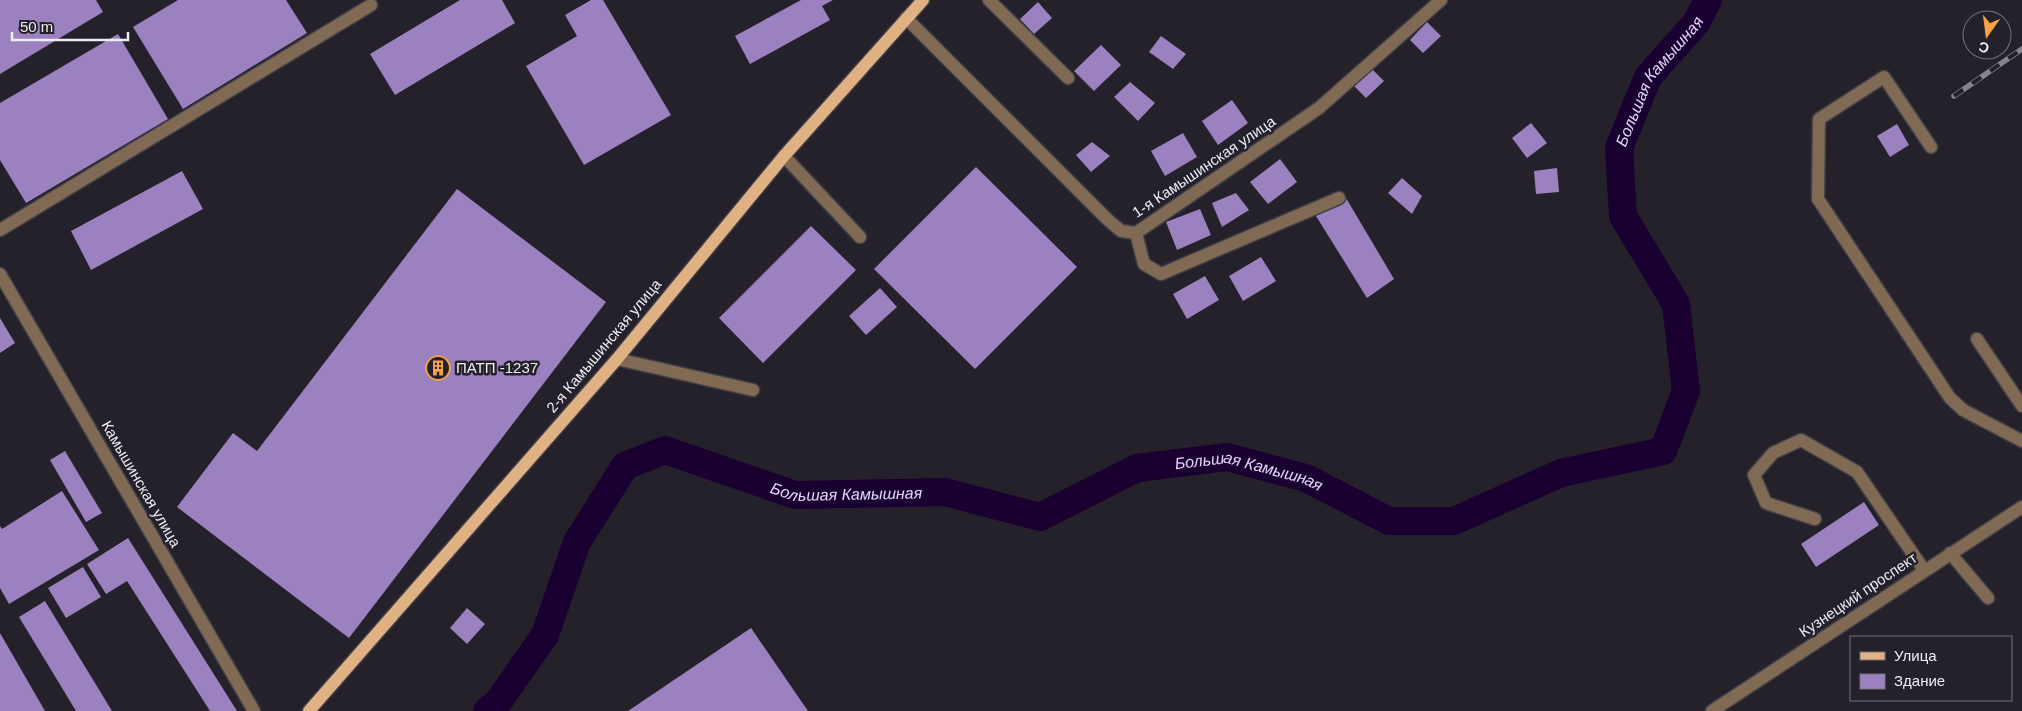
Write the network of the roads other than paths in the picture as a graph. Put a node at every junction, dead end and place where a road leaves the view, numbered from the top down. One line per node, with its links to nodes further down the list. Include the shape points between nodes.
1 (923, 0): 5 (main road, 2-я Камышинская улица)
2 (989, 0): 6 (street)
3 (1441, 0): 11 (street, 1-я Камышинская улица, via 1319,108)
4 (371, 5): 10 (street)
5 (906, 18): 8 (main road, 2-я Камышинская улица); 11 (street, 1-я Камышинская улица, via 1107,219 1121,231)
6 (1068, 78)
7 (1931, 147): 18 (street, via 1884,77 1819,119 1818,200 1950,398 1963,410)
8 (784, 156): 12 (street); 15 (main road, 2-я Камышинская улица)
9 (1340, 198): 11 (street, via 1161,274 1144,264)
10 (0, 230)
11 (1136, 232)
12 (860, 237)
13 (0, 274): 24 (street, Камышинская улица)
14 (1977, 339): 17 (street)
15 (617, 359): 16 (street); 25 (main road, 2-я Камышинская улица)
16 (753, 390)
17 (2022, 406)
18 (2022, 441)
19 (2022, 507): 21 (street, Кузнецкий проспект)
20 (1816, 518): 22 (street, via 1766,503 1754,475 1773,453 1801,440 1858,472)
21 (1950, 553): 22 (street, Кузнецкий проспект); 23 (street)
22 (1924, 570): 26 (street, Кузнецкий проспект)
23 (1988, 598)
24 (254, 711)
25 (309, 711)
26 (1712, 711)

